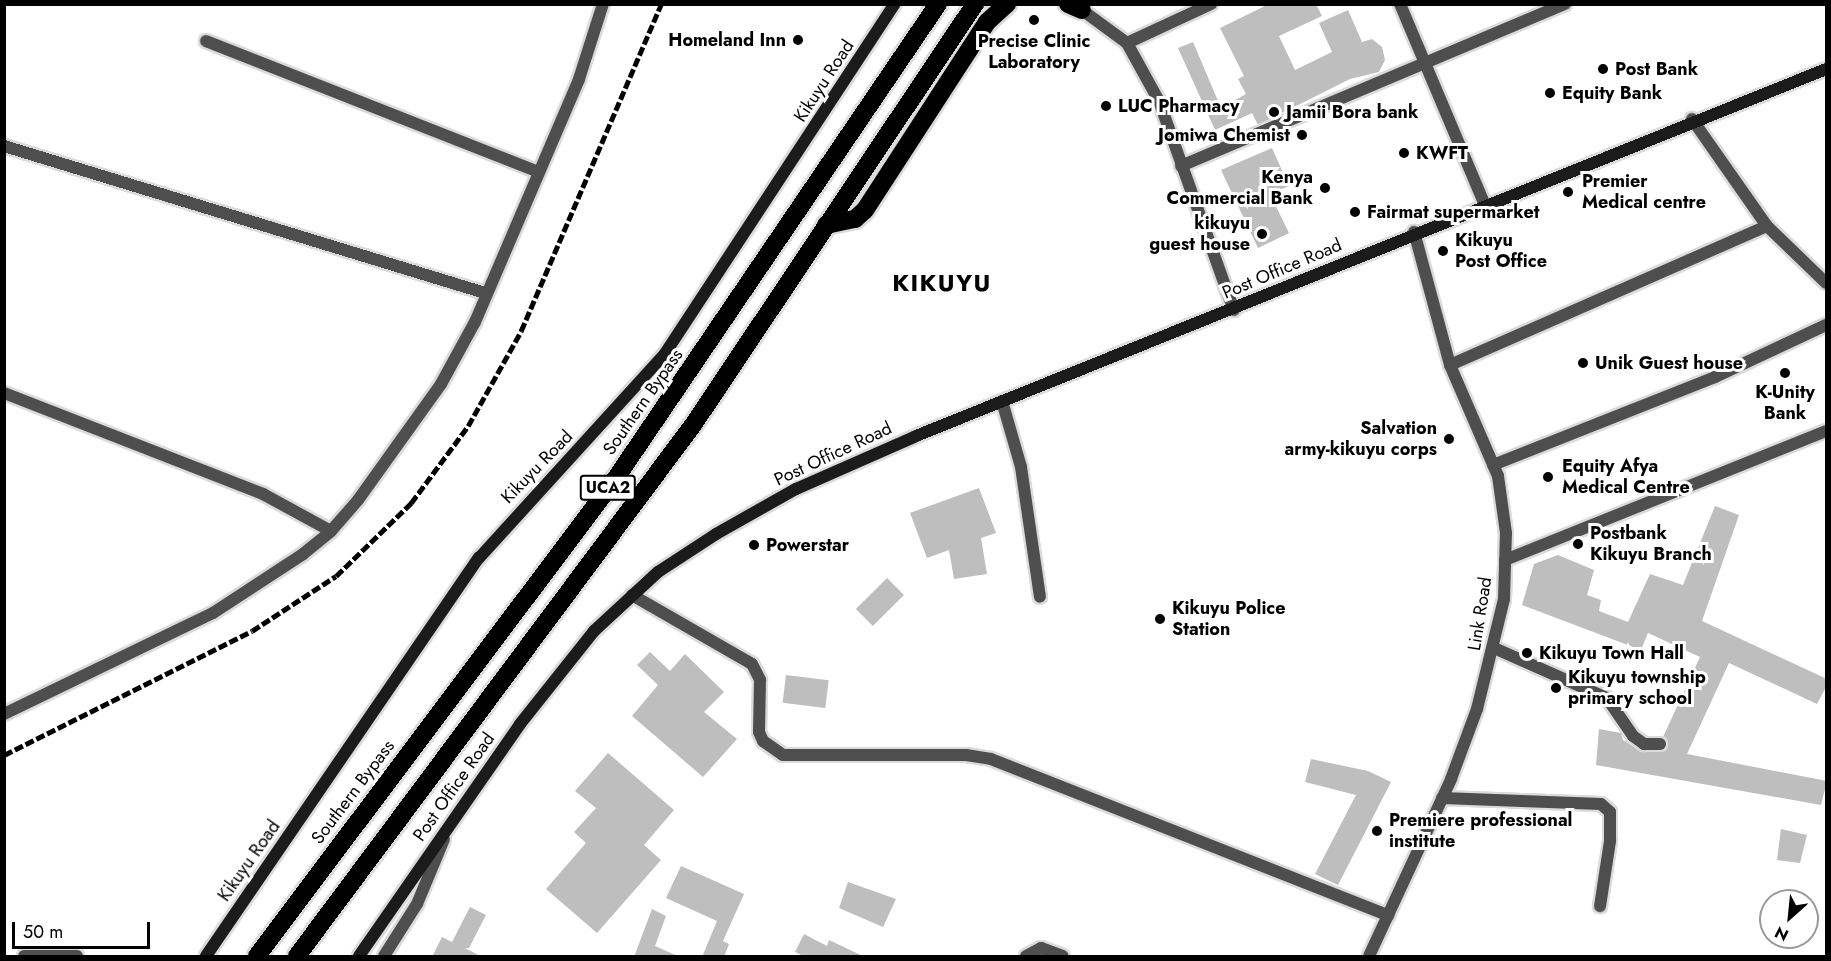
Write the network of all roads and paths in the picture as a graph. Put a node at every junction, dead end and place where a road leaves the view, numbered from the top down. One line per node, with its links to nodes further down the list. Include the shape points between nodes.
1 (603, 4): 17 (street, via 579,79)
2 (895, 4): 44 (street, Kikuyu Road, via 664,356 479,558)
3 (938, 4): 45 (highway, Southern Bypass / UCA2, via 616,478)
4 (975, 4): 19 (highway, UCA2)
5 (1007, 4): 19 (highway, via 987,22 865,210 855,219)
6 (1211, 4): 11 (street)
7 (1400, 4): 12 (street)
8 (1566, 4): 12 (street)
9 (1076, 6): 11 (street)
10 (206, 41): 17 (street)
11 (1127, 43): 16 (street, via 1159,101)
12 (1423, 62): 16 (street); 18 (street)
13 (1827, 69): 14 (street, Post Office Road)
14 (1692, 119): 18 (street, Post Office Road); 20 (street)
15 (4, 146): 23 (street)
16 (1181, 166): 24 (street)
17 (538, 172): 23 (street)
18 (1486, 208): 21 (street, Post Office Road)
19 (826, 225): 46 (highway, UCA2, via 693,425)
20 (1767, 226): 22 (street); 26 (street)
21 (1414, 232): 24 (street, Post Office Road); 26 (street, Link Road)
22 (1827, 283)
23 (484, 293): 31 (street, via 475,322 441,384)
24 (1234, 310): 28 (street, Post Office Road)
25 (1827, 325): 30 (street, via 1715,377)
26 (1450, 365): 30 (street, Link Road)
27 (4, 393): 31 (street, via 263,494)
28 (1002, 401): 33 (street, Post Office Road, via 796,489 716,534); 34 (street, via 1021,467)
29 (1827, 431): 32 (street)
30 (1493, 465): 32 (street, Link Road, via 1506,533)
31 (331, 531): 36 (street, via 213,613)
32 (1505, 560): 35 (street, Link Road, via 1504,599)
33 (632, 596): 39 (street, Post Office Road, via 594,631 557,676); 41 (street, via 752,664 760,680 759,732 763,741 783,755 966,755 991,759)
34 (1040, 597)
35 (1494, 648): 37 (street, via 1607,698 1633,736 1644,744); 38 (street, Link Road, via 1478,709)
36 (4, 714)
37 (1660, 744)
38 (1442, 798): 40 (street, via 1601,804 1610,812 1610,841); 41 (street, Link Road)
39 (449, 827): 47 (street, Post Office Road); 48 (street, via 417,904)
40 (1600, 906)
41 (1388, 915): 51 (street, Link Road)
42 (24, 957): 43 (street)
43 (76, 957)
44 (206, 957)
45 (257, 957)
46 (297, 957)
47 (359, 957)
48 (384, 957)
49 (1026, 957): 50 (street, via 1041,948)
50 (1063, 957)
51 (1369, 957)

